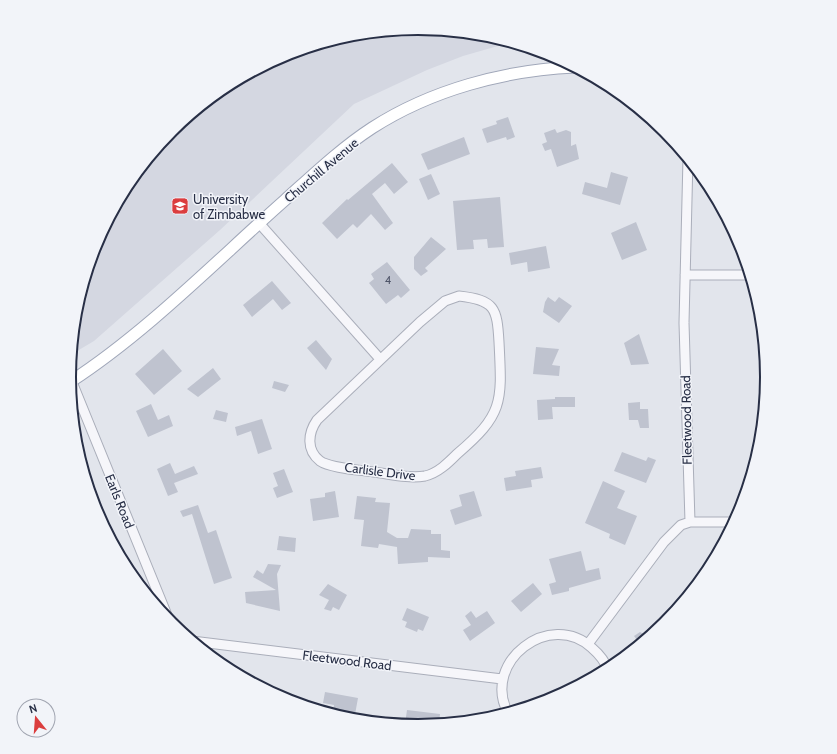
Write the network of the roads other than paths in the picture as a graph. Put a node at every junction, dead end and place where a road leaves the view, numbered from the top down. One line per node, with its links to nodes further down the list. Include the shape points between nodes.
1 (565, 68): 3 (main road, Churchill Avenue, via 533,70 473,84 439,95 392,116 336,154)
2 (688, 166): 5 (street, Fleetwood Road)
3 (259, 223): 6 (street); 7 (main road, Churchill Avenue, via 137,332)
4 (744, 274): 5 (street)
5 (685, 275): 9 (street, Fleetwood Road, via 686,430)
6 (380, 359): 6 (street, Carlisle Drive, via 451,298 467,297 490,304 497,316 500,356 501,385 494,414 478,436 442,468 426,476 367,471 321,461 312,449 309,435 312,428 317,420)
7 (76, 378)
8 (77, 396): 11 (street, Earls Road)
9 (690, 522): 10 (street); 13 (street, via 681,525 668,537)
10 (728, 522)
11 (162, 603)
12 (203, 642): 15 (street, Fleetwood Road)
13 (588, 644): 14 (street, via 599,654); 15 (street, via 565,635 541,636 520,648)
14 (604, 664)
15 (502, 679): 16 (street, via 502,694)
16 (506, 707)

